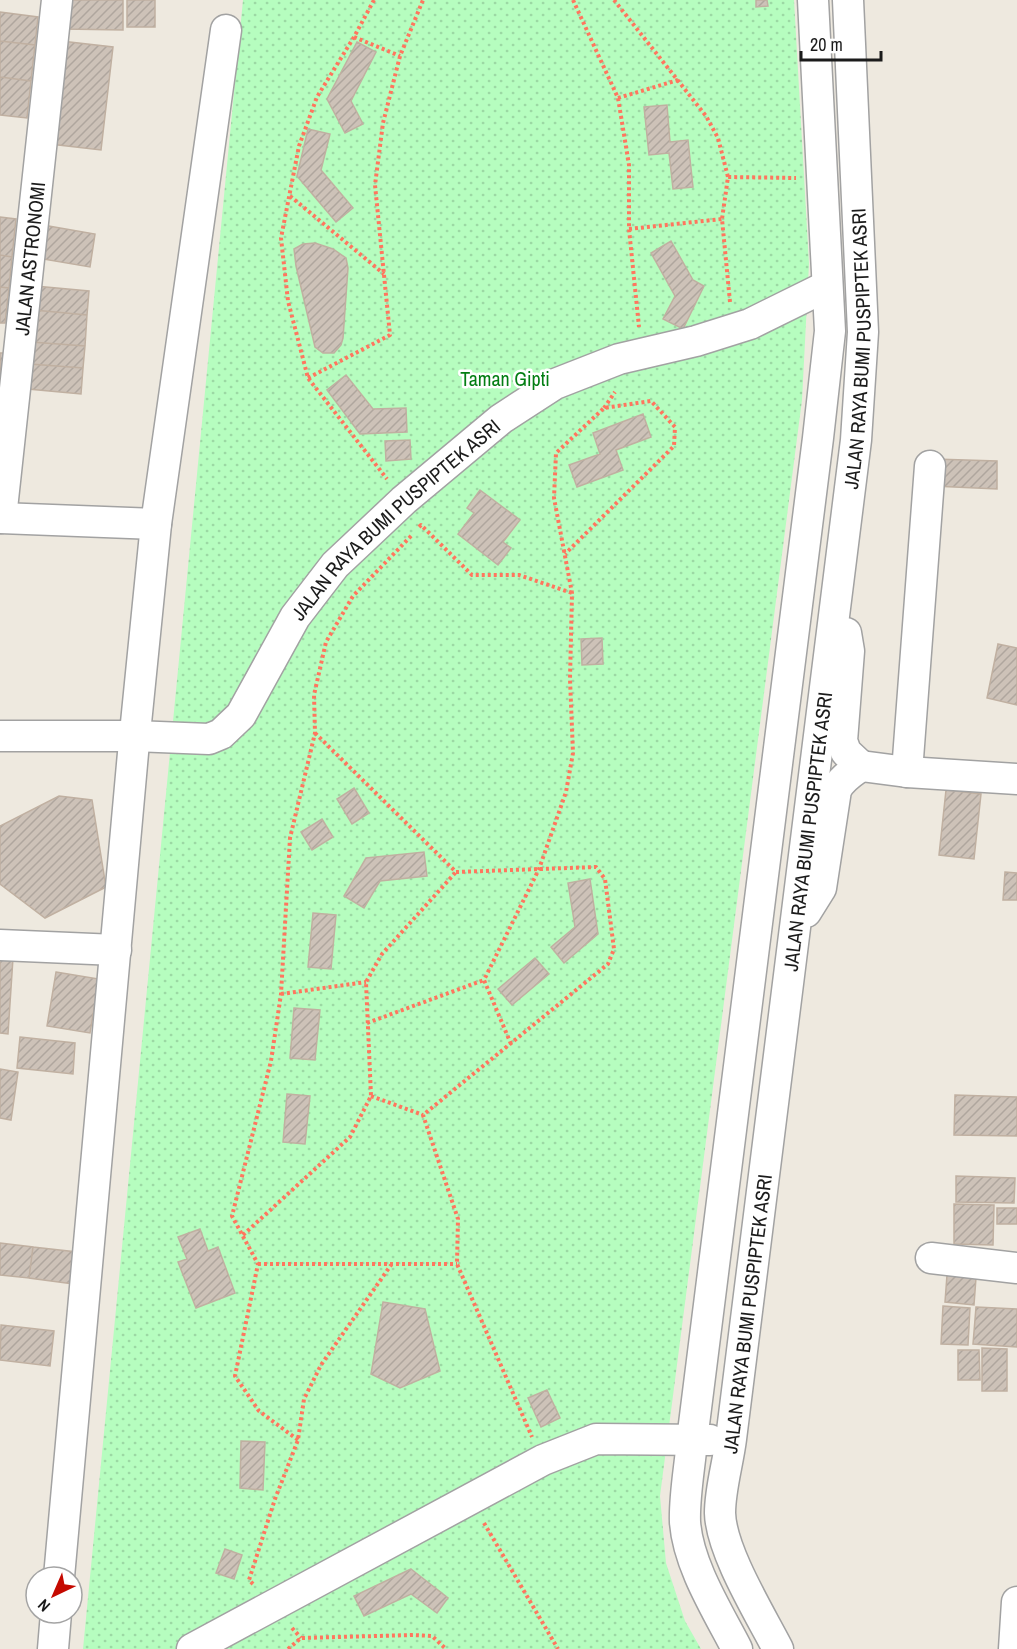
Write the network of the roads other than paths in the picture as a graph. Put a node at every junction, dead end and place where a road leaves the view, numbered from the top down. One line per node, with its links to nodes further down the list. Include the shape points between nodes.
1 (57, 0): 9 (street, JALAN ASTRONOMI)
2 (813, 0): 5 (street, JALAN RAYA BUMI PUSPIPTEK ASRI)
3 (848, 0): 6 (street, JALAN RAYA BUMI PUSPIPTEK ASRI)
4 (226, 30): 10 (street)
5 (822, 189): 6 (street); 7 (street, JALAN RAYA BUMI PUSPIPTEK ASRI)
6 (856, 198): 11 (street, JALAN RAYA BUMI PUSPIPTEK ASRI, via 863,332 856,440)
7 (827, 286): 13 (street, JALAN RAYA BUMI PUSPIPTEK ASRI, via 750,324 620,359 555,384 501,419 404,500 335,566 295,617 241,715 221,734 209,739); 23 (street, JALAN RAYA BUMI PUSPIPTEK ASRI, via 830,331 818,438)
8 (930, 466): 15 (street)
9 (1, 518): 10 (street)
10 (156, 524): 13 (street)
11 (836, 592): 14 (street, via 849,651 842,741 846,752); 17 (street, JALAN RAYA BUMI PUSPIPTEK ASRI)
12 (0, 736): 13 (street, JALAN RAYA BUMI PUSPIPTEK ASRI)
13 (134, 736): 19 (street)
14 (861, 766): 15 (street); 17 (street, via 836,790 822,888)
15 (907, 772): 16 (street)
16 (1017, 778)
17 (797, 922): 22 (street, JALAN RAYA BUMI PUSPIPTEK ASRI)
18 (0, 945): 19 (street)
19 (116, 950): 24 (street)
20 (931, 1257): 21 (street)
21 (1017, 1268)
22 (731, 1439): 23 (street); 30 (street, JALAN RAYA BUMI PUSPIPTEK ASRI, via 720,1511 722,1531)
23 (692, 1440): 28 (street, via 596,1439 543,1460); 29 (street, JALAN RAYA BUMI PUSPIPTEK ASRI, via 685,1523 700,1577)
24 (60, 1565)
25 (1017, 1602): 31 (street)
26 (55, 1625): 27 (street)
27 (53, 1649)
28 (192, 1649)
29 (737, 1649)
30 (778, 1649)
31 (1014, 1649)

